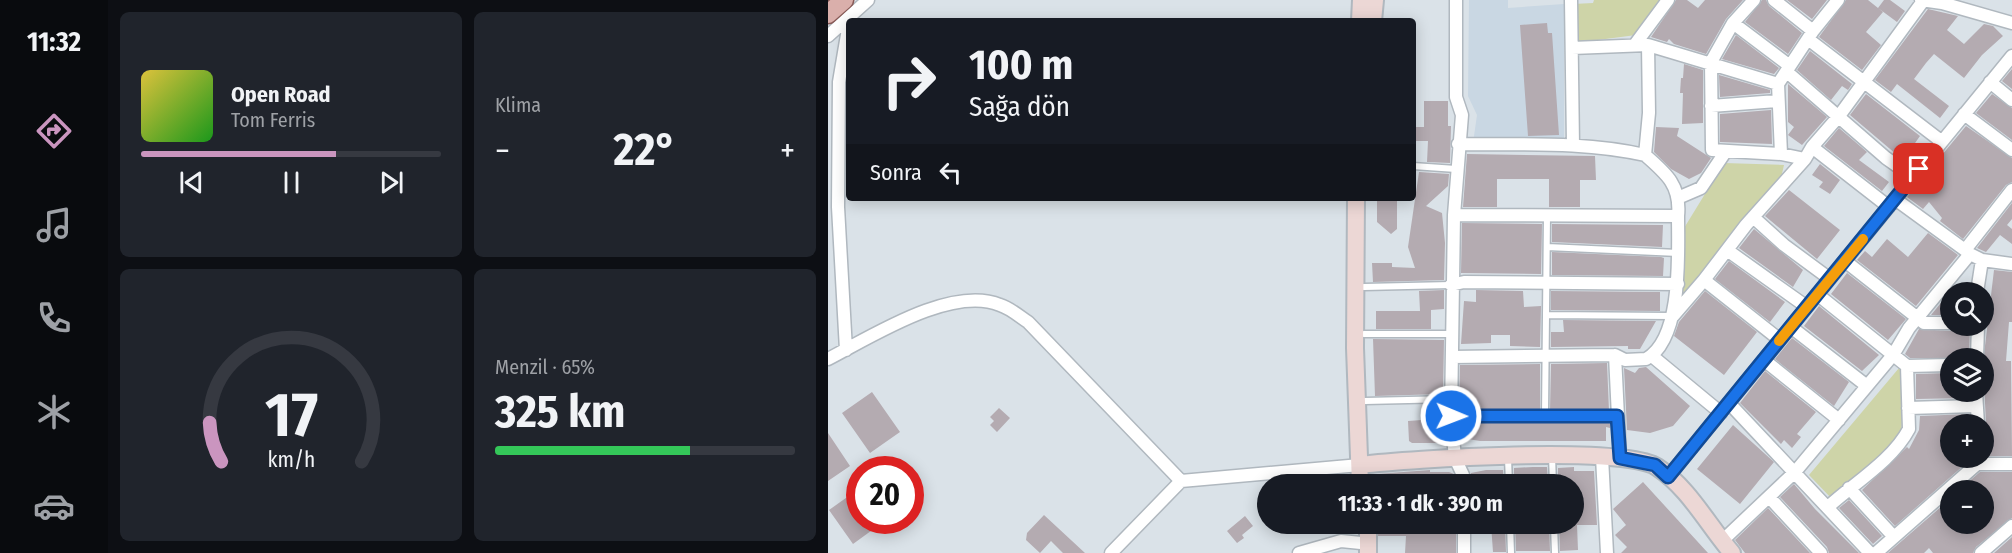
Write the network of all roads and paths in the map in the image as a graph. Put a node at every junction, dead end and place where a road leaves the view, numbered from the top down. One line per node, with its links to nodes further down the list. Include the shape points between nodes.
1 (868, 0): 12 (street)
2 (1360, 0): 13 (main road)
3 (1375, 0): 14 (main road)
4 (1456, 0): 34 (street, via 1456,97 1462,115)
5 (1571, 0): 21 (street)
6 (1668, 0): 20 (street)
7 (1754, 0): 15 (street)
8 (1774, 0): 18 (street)
9 (1838, 0): 18 (street)
10 (1922, 0): 16 (street); 26 (street)
11 (828, 14): 12 (main road)
12 (848, 14): 19 (street)
13 (1360, 18)
14 (1373, 18)
15 (1733, 23): 23 (street); 24 (street)
16 (2012, 23)
17 (846, 29): 78 (street, via 839,82 838,196)
18 (1810, 35): 24 (street); 26 (street)
19 (828, 36)
20 (1642, 44): 21 (street); 23 (street); 40 (street, via 1649,113)
21 (1572, 48): 35 (street)
22 (2012, 56): 25 (street)
23 (1711, 62): 27 (street); 30 (street)
24 (1788, 69): 27 (street); 32 (street)
25 (1990, 82): 28 (street); 31 (street)
26 (1863, 83): 32 (street); 33 (street)
27 (1778, 84): 29 (street)
28 (2012, 100)
29 (1777, 101): 30 (street); 39 (street)
30 (1711, 106): 38 (street, via 1712,150)
31 (1964, 114): 33 (street); 37 (street)
32 (1839, 116): 36 (street); 44 (street)
33 (1941, 141): 44 (street)
34 (1458, 144): 35 (street); 43 (street)
35 (1573, 146): 40 (street, via 1614,148)
36 (1812, 147): 41 (street); 49 (street)
37 (2012, 150)
38 (1726, 151): 39 (street); 46 (street, via 1701,188)
39 (1781, 154): 41 (street)
40 (1645, 155): 46 (street, via 1668,177)
41 (1805, 159): 53 (street)
42 (1416, 166): 43 (lane)
43 (1456, 169): 50 (street)
44 (1913, 177): 49 (street)
45 (2010, 194): 57 (street)
46 (1680, 197): 52 (street)
47 (1356, 201): 106 (main road, via 1355,348)
48 (1366, 201): 67 (main road)
49 (1892, 203): 57 (street); 59 (street)
50 (1454, 215): 51 (street); 66 (street)
51 (1547, 215): 52 (street); 54 (lane)
52 (1678, 216): 56 (street)
53 (1753, 217): 55 (street); 61 (street)
54 (1546, 247): 56 (lane); 64 (lane)
55 (1727, 250): 62 (street); 69 (street)
56 (1678, 252): 65 (street)
57 (1967, 252): 58 (street); 72 (street)
58 (1982, 260): 60 (street); 63 (street)
59 (1845, 261): 61 (street); 72 (street)
60 (2012, 264)
61 (1830, 279): 68 (street)
62 (1704, 280): 71 (street); 77 (street)
63 (1979, 282)
64 (1546, 284): 65 (street); 66 (street); 70 (lane)
65 (1678, 284): 71 (street)
66 (1451, 285): 67 (lane); 76 (street)
67 (1364, 287): 75 (main road)
68 (1817, 294): 69 (street); 81 (street)
69 (1807, 307): 74 (street)
70 (1546, 315): 71 (lane); 79 (lane)
71 (1673, 316): 82 (street)
72 (1917, 318): 73 (street, via 1924,323); 81 (street)
73 (1940, 323)
74 (1791, 327): 77 (street); 88 (street)
75 (1364, 334): 76 (lane); 90 (main road)
76 (1452, 334): 83 (street)
77 (1780, 340): 85 (street)
78 (846, 350): 84 (street); 116 (street, via 929,309 970,300 1000,304 1028,322)
79 (1547, 355): 80 (street); 83 (street); 96 (lane)
80 (1616, 355): 82 (street, via 1625,360); 98 (street)
81 (1893, 355): 87 (street); 88 (street)
82 (1652, 356): 93 (street)
83 (1452, 357): 89 (street)
84 (828, 359)
85 (1764, 360): 93 (street); 99 (street)
86 (1940, 365): 87 (street)
87 (1907, 366): 94 (street)
88 (1867, 386): 99 (street)
89 (1451, 399): 90 (lane); 97 (street)
90 (1365, 400): 106 (main road)
91 (1976, 402): 92 (street)
92 (1976, 406): 94 (street); 95 (street)
93 (1725, 408): 109 (street); 115 (street)
94 (1908, 408): 117 (street, via 1909,429 1905,437)
95 (1977, 414)
96 (1545, 415): 97 (lane); 98 (lane)
97 (1451, 416): 103 (street)
98 (1617, 416): 104 (street)
99 (1839, 420): 109 (street)
100 (1552, 456): 101 (main road); 102 (main road); 114 (lane)
101 (1508, 457): 103 (main road); 113 (lane)
102 (1602, 457): 104 (main road); 134 (street)
103 (1455, 458): 106 (main road); 112 (street)
104 (1620, 458): 115 (main road, via 1655,465)
105 (1994, 462): 107 (street)
106 (1364, 464): 110 (main road); 111 (main road); 116 (street)
107 (2012, 464)
108 (1970, 468): 126 (street)
109 (1795, 472): 118 (street); 119 (street)
110 (1362, 474)
111 (1366, 474)
112 (1463, 474)
113 (1509, 474)
114 (1553, 474)
115 (1668, 477): 127 (main road)
116 (1181, 481): 129 (street)
117 (1849, 488): 119 (street); 126 (street)
118 (1769, 497): 127 (street); 135 (street)
119 (1828, 507): 136 (street)
120 (2012, 526): 138 (street)
121 (1362, 534): 128 (main road)
122 (1366, 534): 128 (main road)
123 (1464, 534): 131 (street)
124 (1510, 534): 132 (lane)
125 (1554, 534): 133 (lane)
126 (1894, 537): 137 (street)
127 (1727, 547)
128 (1363, 550): 130 (street, via 1341,541)
129 (1111, 553)
130 (1299, 553)
131 (1464, 553)
132 (1511, 553)
133 (1555, 553)
134 (1607, 553)
135 (1821, 553)
136 (1870, 553)
137 (1876, 553)
138 (1981, 553)

